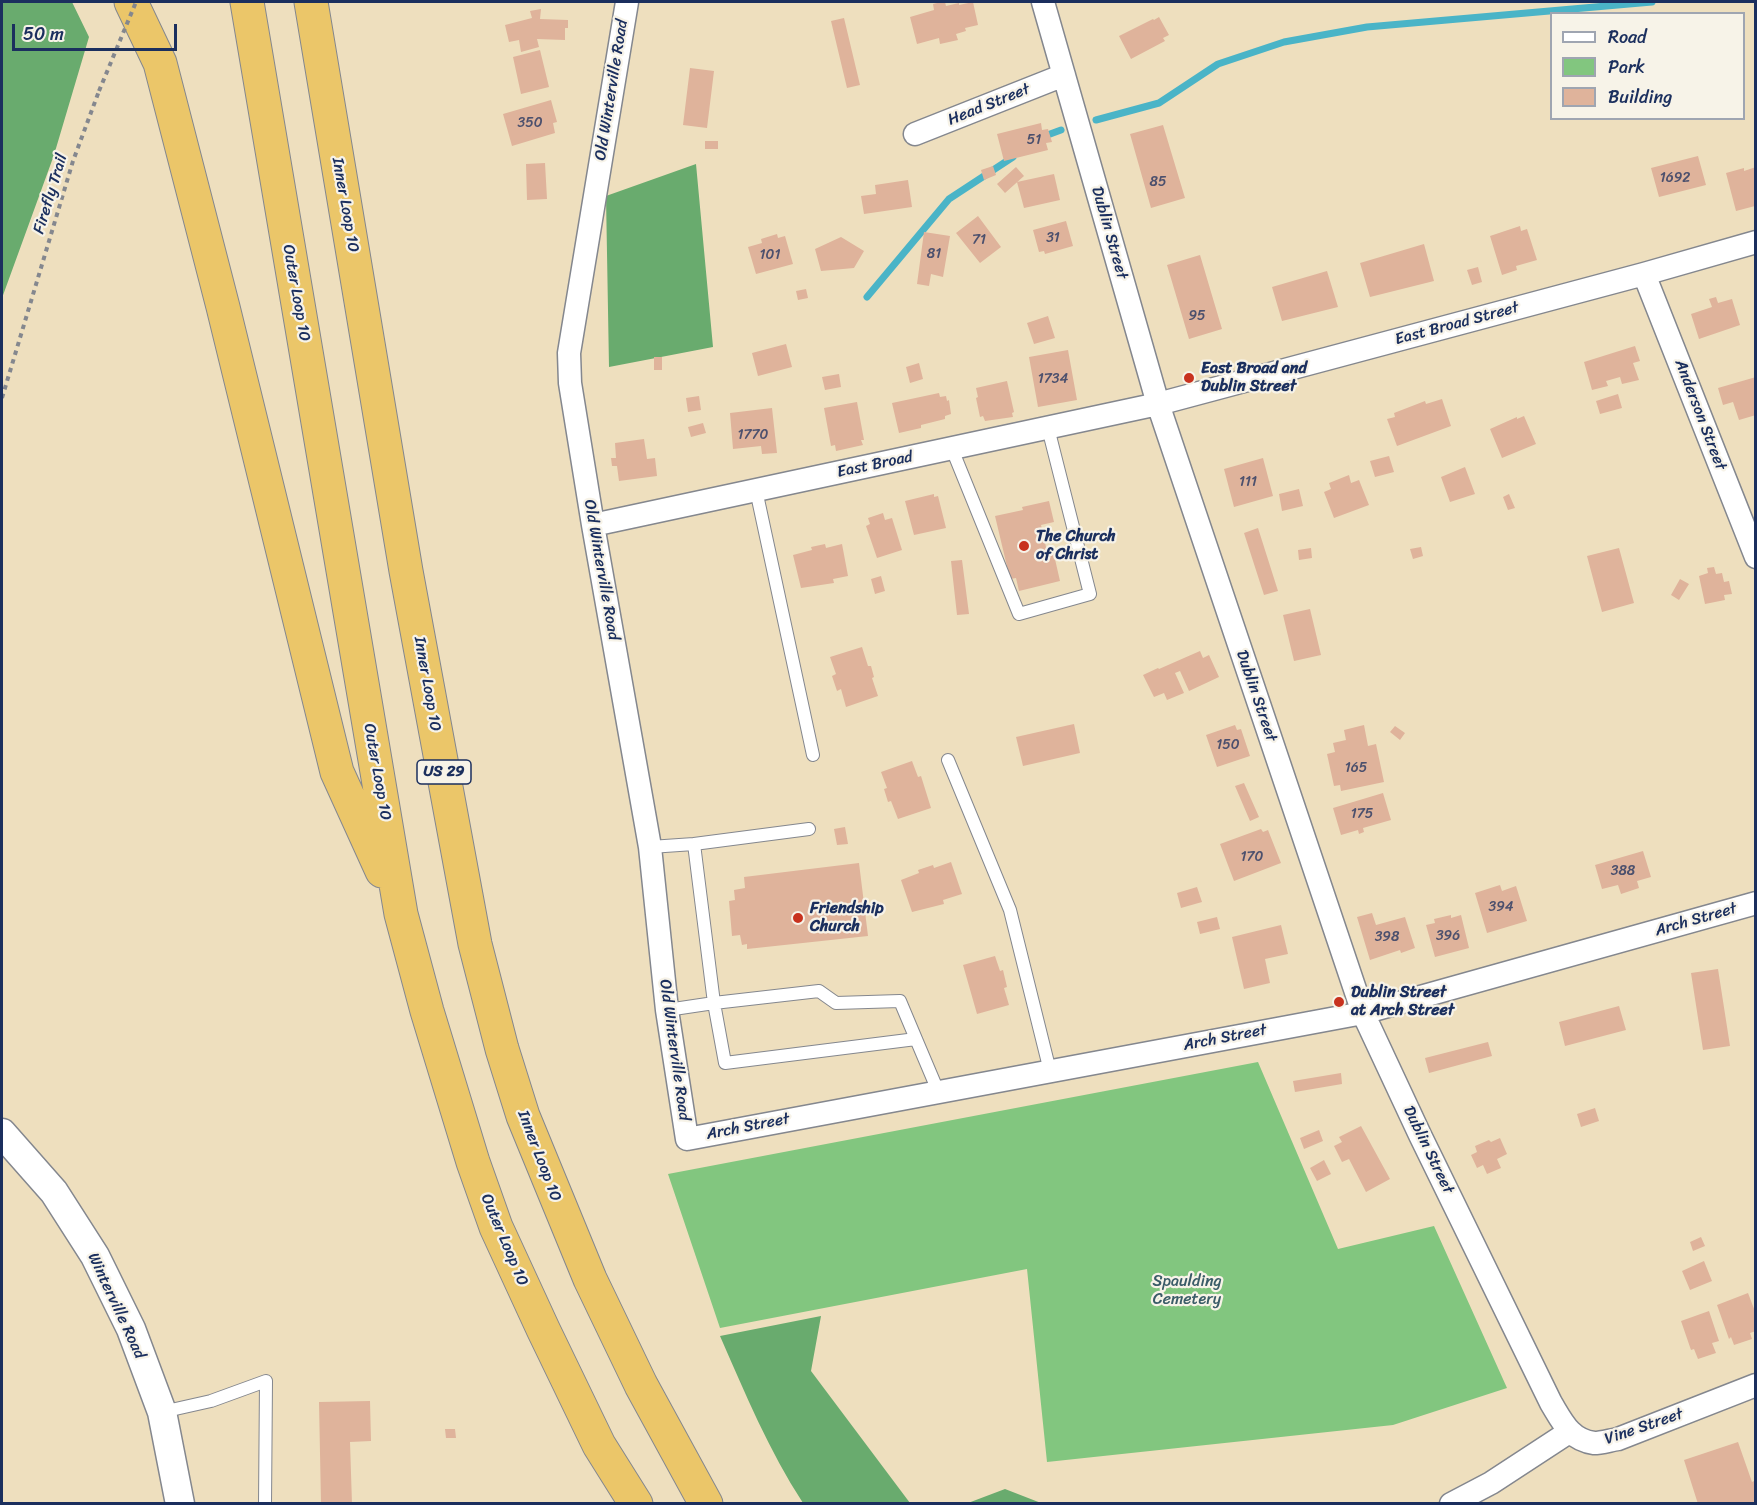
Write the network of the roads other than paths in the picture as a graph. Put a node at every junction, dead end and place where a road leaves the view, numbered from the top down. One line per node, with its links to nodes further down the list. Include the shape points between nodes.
1 (131, 2): 22 (highway, via 160,63 337,772)
2 (247, 2): 22 (highway, Outer Loop 10)
3 (310, 2): 37 (highway, Inner Loop 10 / US 29, via 411,594 476,944 502,1049 523,1116 590,1279 641,1385)
4 (627, 2): 14 (street, Old Winterville Road, via 569,353 570,383)
5 (1044, 2): 6 (street, Dublin Street)
6 (1064, 75): 7 (street, Head Street); 10 (street, Dublin Street)
7 (915, 134)
8 (1755, 242): 9 (street, East Broad Street)
9 (1644, 273): 10 (street, East Broad Street); 15 (street, Anderson Street)
10 (1158, 404): 11 (street, East Broad); 25 (street, Dublin Street)
11 (1048, 428): 12 (street, East Broad); 12 (lane, via 1090,594 1019,614)
12 (952, 448): 13 (street, East Broad)
13 (756, 490): 14 (street, East Broad); 16 (lane)
14 (593, 525): 20 (street, Old Winterville Road)
15 (1755, 557)
16 (813, 755)
17 (948, 760): 27 (lane, via 1010,910)
18 (809, 829): 19 (lane)
19 (694, 844): 20 (lane); 23 (lane)
20 (650, 847): 24 (street, Old Winterville Road)
21 (1755, 903): 25 (street, Arch Street)
22 (401, 914): 36 (highway, Outer Loop 10, via 469,1151 496,1227 599,1445)
23 (714, 1003): 24 (lane); 26 (lane, via 819,991 836,1003 900,1001); 26 (lane, via 725,1063)
24 (667, 1010): 30 (street, Old Winterville Road)
25 (1363, 1013): 27 (street, Arch Street); 33 (street, Dublin Street, via 1551,1403)
26 (916, 1039): 28 (lane)
27 (1050, 1071): 28 (street, Arch Street)
28 (939, 1091): 30 (street, Arch Street)
29 (2, 1133): 32 (street, Winterville Road, via 54,1192 95,1256 131,1329)
30 (687, 1138)
31 (1755, 1385): 33 (street, Vine Street, via 1618,1438 1596,1443)
32 (162, 1412): 34 (street, Winterville Road); 35 (lane, via 211,1401 266,1381)
33 (1569, 1432): 38 (street, via 1491,1483)
34 (180, 1503)
35 (265, 1503)
36 (636, 1503)
37 (706, 1503)
38 (1451, 1503)

